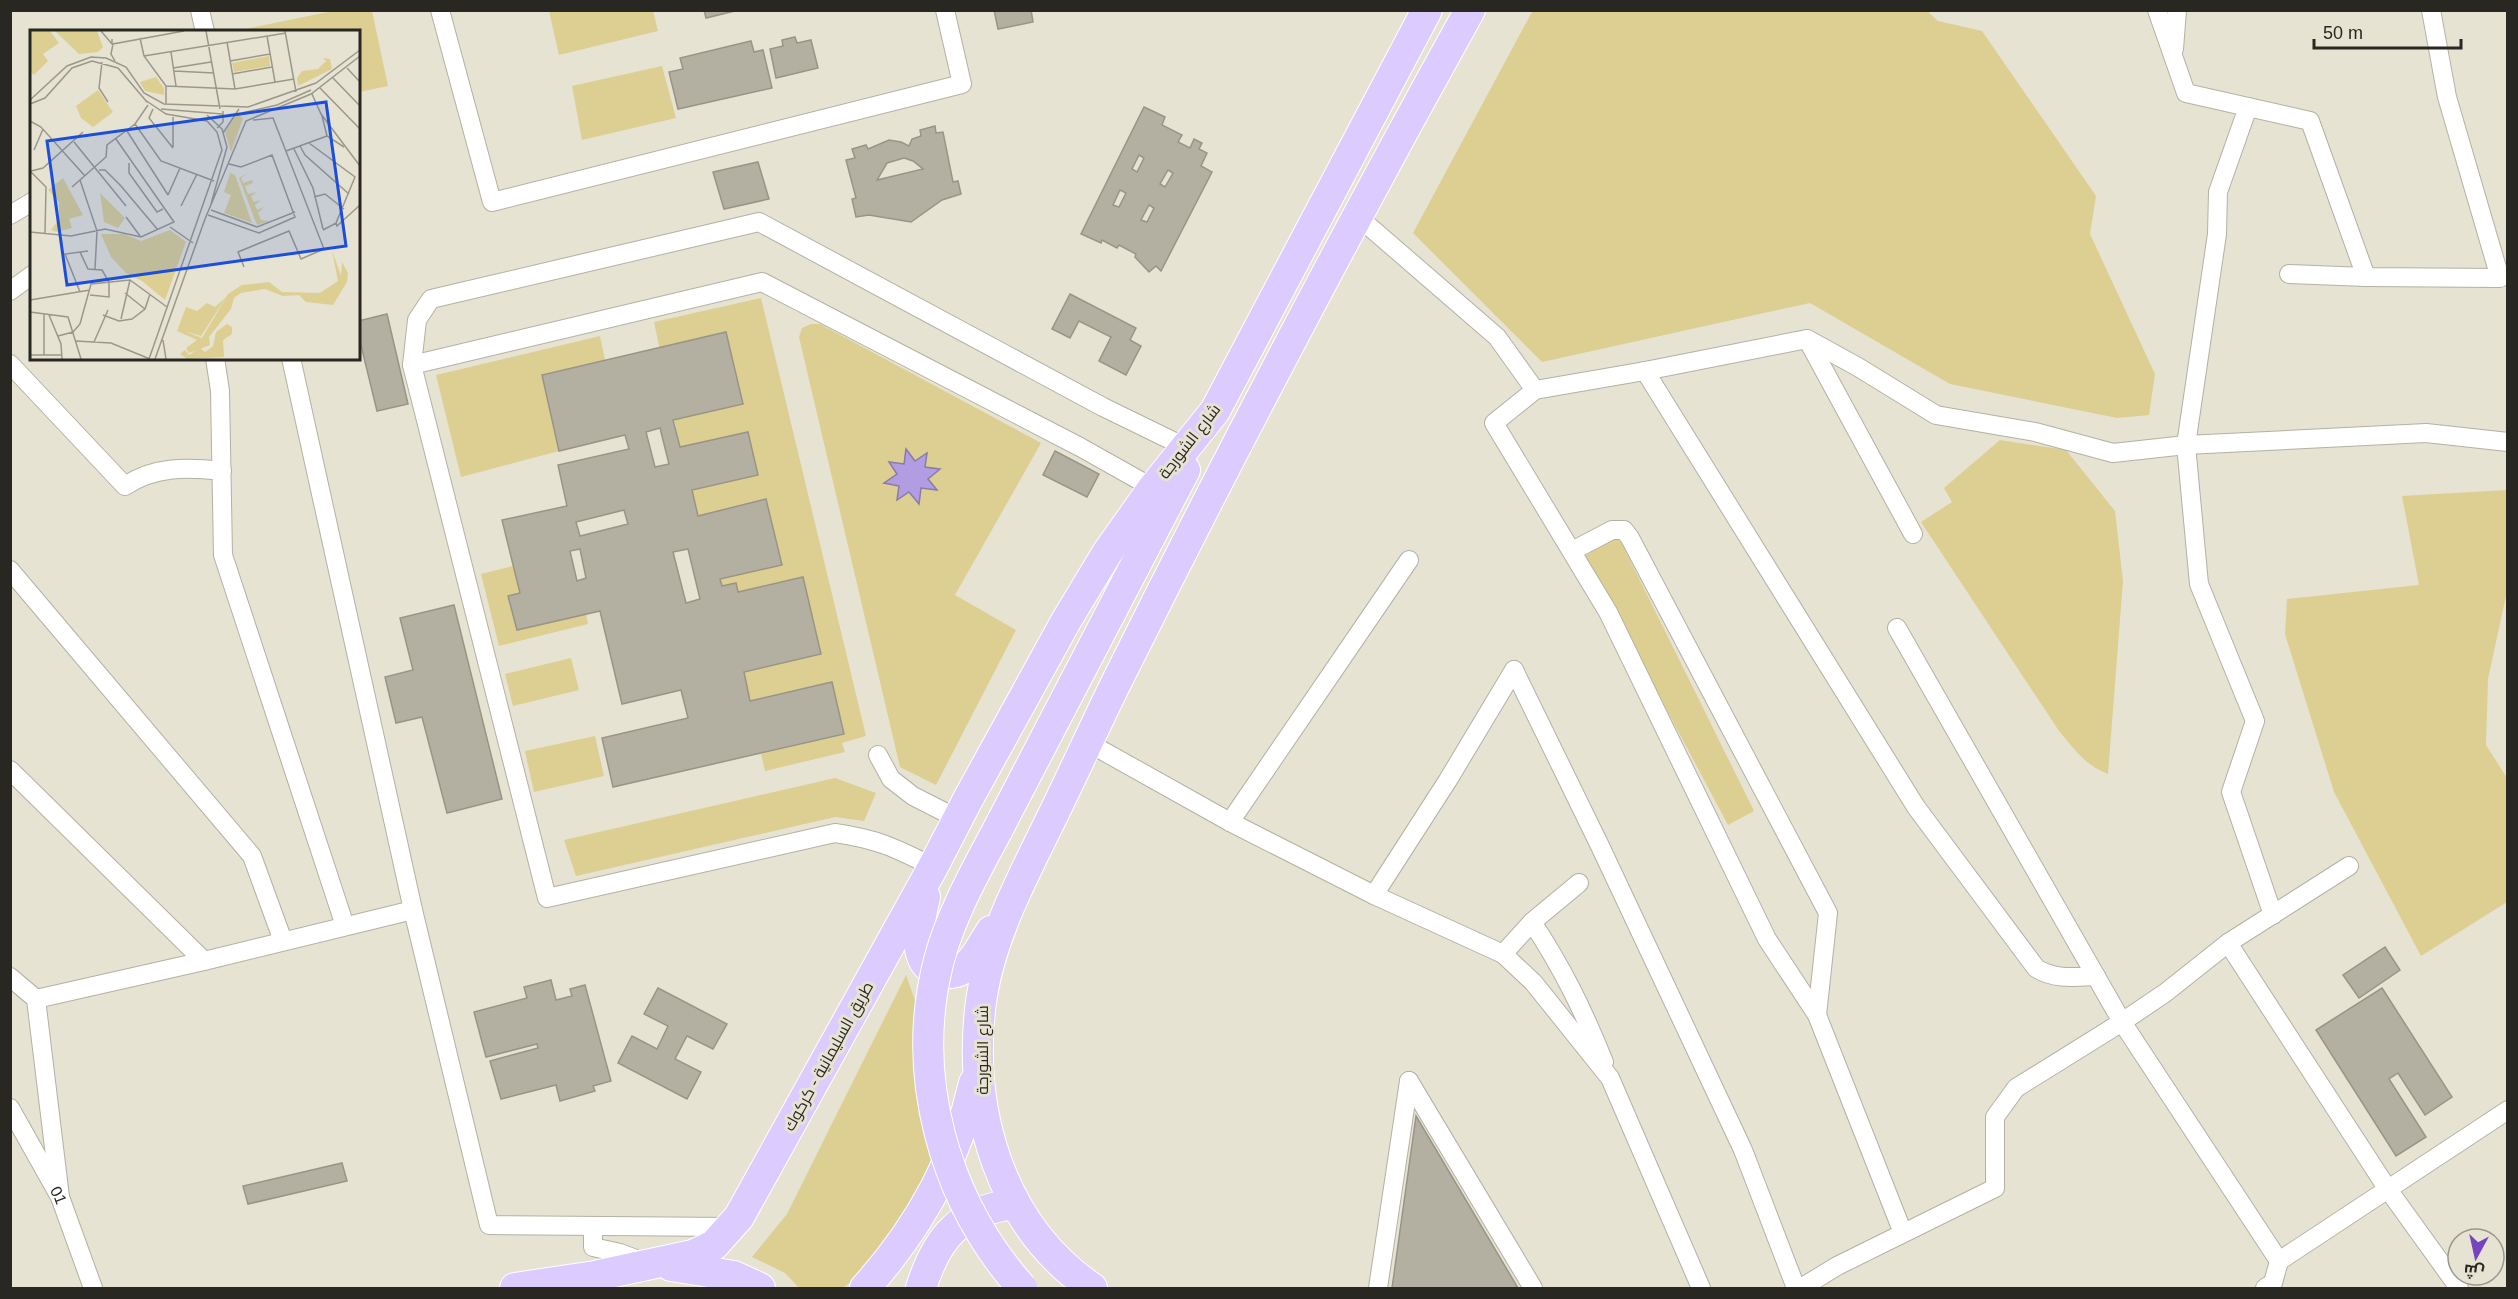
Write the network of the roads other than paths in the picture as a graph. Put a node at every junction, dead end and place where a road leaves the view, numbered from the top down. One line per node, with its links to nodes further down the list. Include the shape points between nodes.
1 (200, 10): 9 (street)
2 (440, 10): 3 (street, via 492,202 962,84)
3 (945, 10)
4 (1428, 10): 26 (main road, شارع الشورجة)
5 (1470, 10): 14 (main road)
6 (2157, 10): 10 (street)
7 (2177, 10): 10 (street)
8 (2431, 10): 17 (street, via 2447,97 2500,278)
9 (205, 30)
10 (2173, 57): 11 (street, via 2186,93)
11 (2248, 107): 17 (street, via 2310,121); 28 (street, via 2218,192 2217,234)
12 (30, 203): 13 (street)
13 (10, 215)
14 (1356, 215): 25 (street, via 1497,337); 37 (main road)
15 (2289, 274): 17 (street)
16 (30, 276): 18 (street)
17 (2366, 278)
18 (10, 291)
19 (1807, 339): 24 (street); 28 (street, via 1936,415 2035,432 2113,453); 32 (street)
20 (214, 360): 30 (street, via 220,391)
21 (291, 360): 47 (street)
22 (10, 364): 30 (street, via 125,486 167,469)
23 (412, 365): 29 (street, via 417,320 431,298 759,222 1093,402); 31 (street, via 762,282); 42 (street, via 547,898 835,833 888,844)
24 (1645, 371): 25 (street); 55 (street, via 1916,807 2037,968 2057,977)
25 (1535, 390): 33 (street, via 1494,423)
26 (1215, 411): 29 (main road, شارع الشورجة); 78 (main road, bridge, via 997,831 939,961 930,1020 928,1075 939,1132 958,1187 988,1243)
27 (2508, 442): 28 (street, via 2426,433)
28 (2186, 445): 48 (street, via 2199,584 2255,721 2230,792)
29 (1185, 447): 31 (main road, شارع الشورجة)
30 (222, 471): 50 (street, via 223,555)
31 (1153, 488): 40 (main road, شارع الشورجة, via 1066,621)
32 (1913, 534)
33 (1572, 551): 58 (street, via 1608,612 1767,939); 58 (street, via 1612,530 1624,530 1636,548 1828,913)
34 (1409, 560): 41 (street)
35 (10, 570): 51 (street, via 252,856)
36 (1897, 628): 55 (street)
37 (1087, 742): 41 (street); 45 (main road)
38 (878, 755): 40 (street, via 891,779 912,796)
39 (10, 770): 54 (street)
40 (958, 819): 42 (main road, شارع الشورجة)
41 (1230, 822): 46 (street)
42 (934, 865): 45 (main road, via 918,930 923,957 935,971 954,972 970,962); 69 (main road, طريق السليمانية - كركوك, via 748,1201)
43 (2349, 866): 48 (street)
44 (1579, 883): 49 (street)
45 (1018, 888): 60 (main road, شارع الشورجة, via 986,978 979,1023)
46 (1374, 895): 53 (street); 83 (street, via 1514,670 1743,1150)
47 (413, 910): 50 (street); 67 (street, via 489,1225)
48 (2273, 915): 52 (street)
49 (1532, 922): 53 (street); 61 (street, via 1580,1003)
50 (345, 926): 51 (street)
51 (283, 941): 54 (street)
52 (2228, 943): 59 (street); 64 (street)
53 (1503, 954): 61 (street, via 1533,982)
54 (204, 961): 57 (street)
55 (2096, 976): 59 (street)
56 (10, 977): 57 (street)
57 (36, 999): 65 (street)
58 (1817, 1014): 68 (street)
59 (2122, 1022): 68 (street, via 2016,1088 1995,1117 1995,1188); 70 (street)
60 (979, 1062): 66 (main road, شارع الشورجة, via 986,1127); 76 (main road, via 967,1115 943,1176 902,1241)
61 (1610, 1078): 82 (street)
62 (10, 1108): 65 (street, 01)
63 (2508, 1110): 64 (street)
64 (2387, 1188): 70 (street); 86 (street)
65 (60, 1197): 73 (street, 01)
66 (1014, 1204): 77 (main road, via 980,1211 954,1228 936,1251); 79 (main road, شارع الشورجة, via 1050,1250)
67 (592, 1226): 69 (street); 71 (street)
68 (1903, 1233): 84 (street)
69 (722, 1236): 72 (main road, via 693,1255)
70 (2279, 1261): 85 (street, via 2273,1284)
71 (594, 1262): 72 (main road); 74 (main road)
72 (647, 1264): 75 (main road, via 717,1272)
73 (93, 1288)
74 (515, 1288)
75 (760, 1288)
76 (865, 1288)
77 (921, 1288)
78 (1022, 1288)
79 (1092, 1288)
80 (1378, 1288): 81 (street, via 1409,1081)
81 (1533, 1288)
82 (1701, 1288)
83 (1796, 1288)
84 (1801, 1288)
85 (2265, 1288)
86 (2459, 1288)

